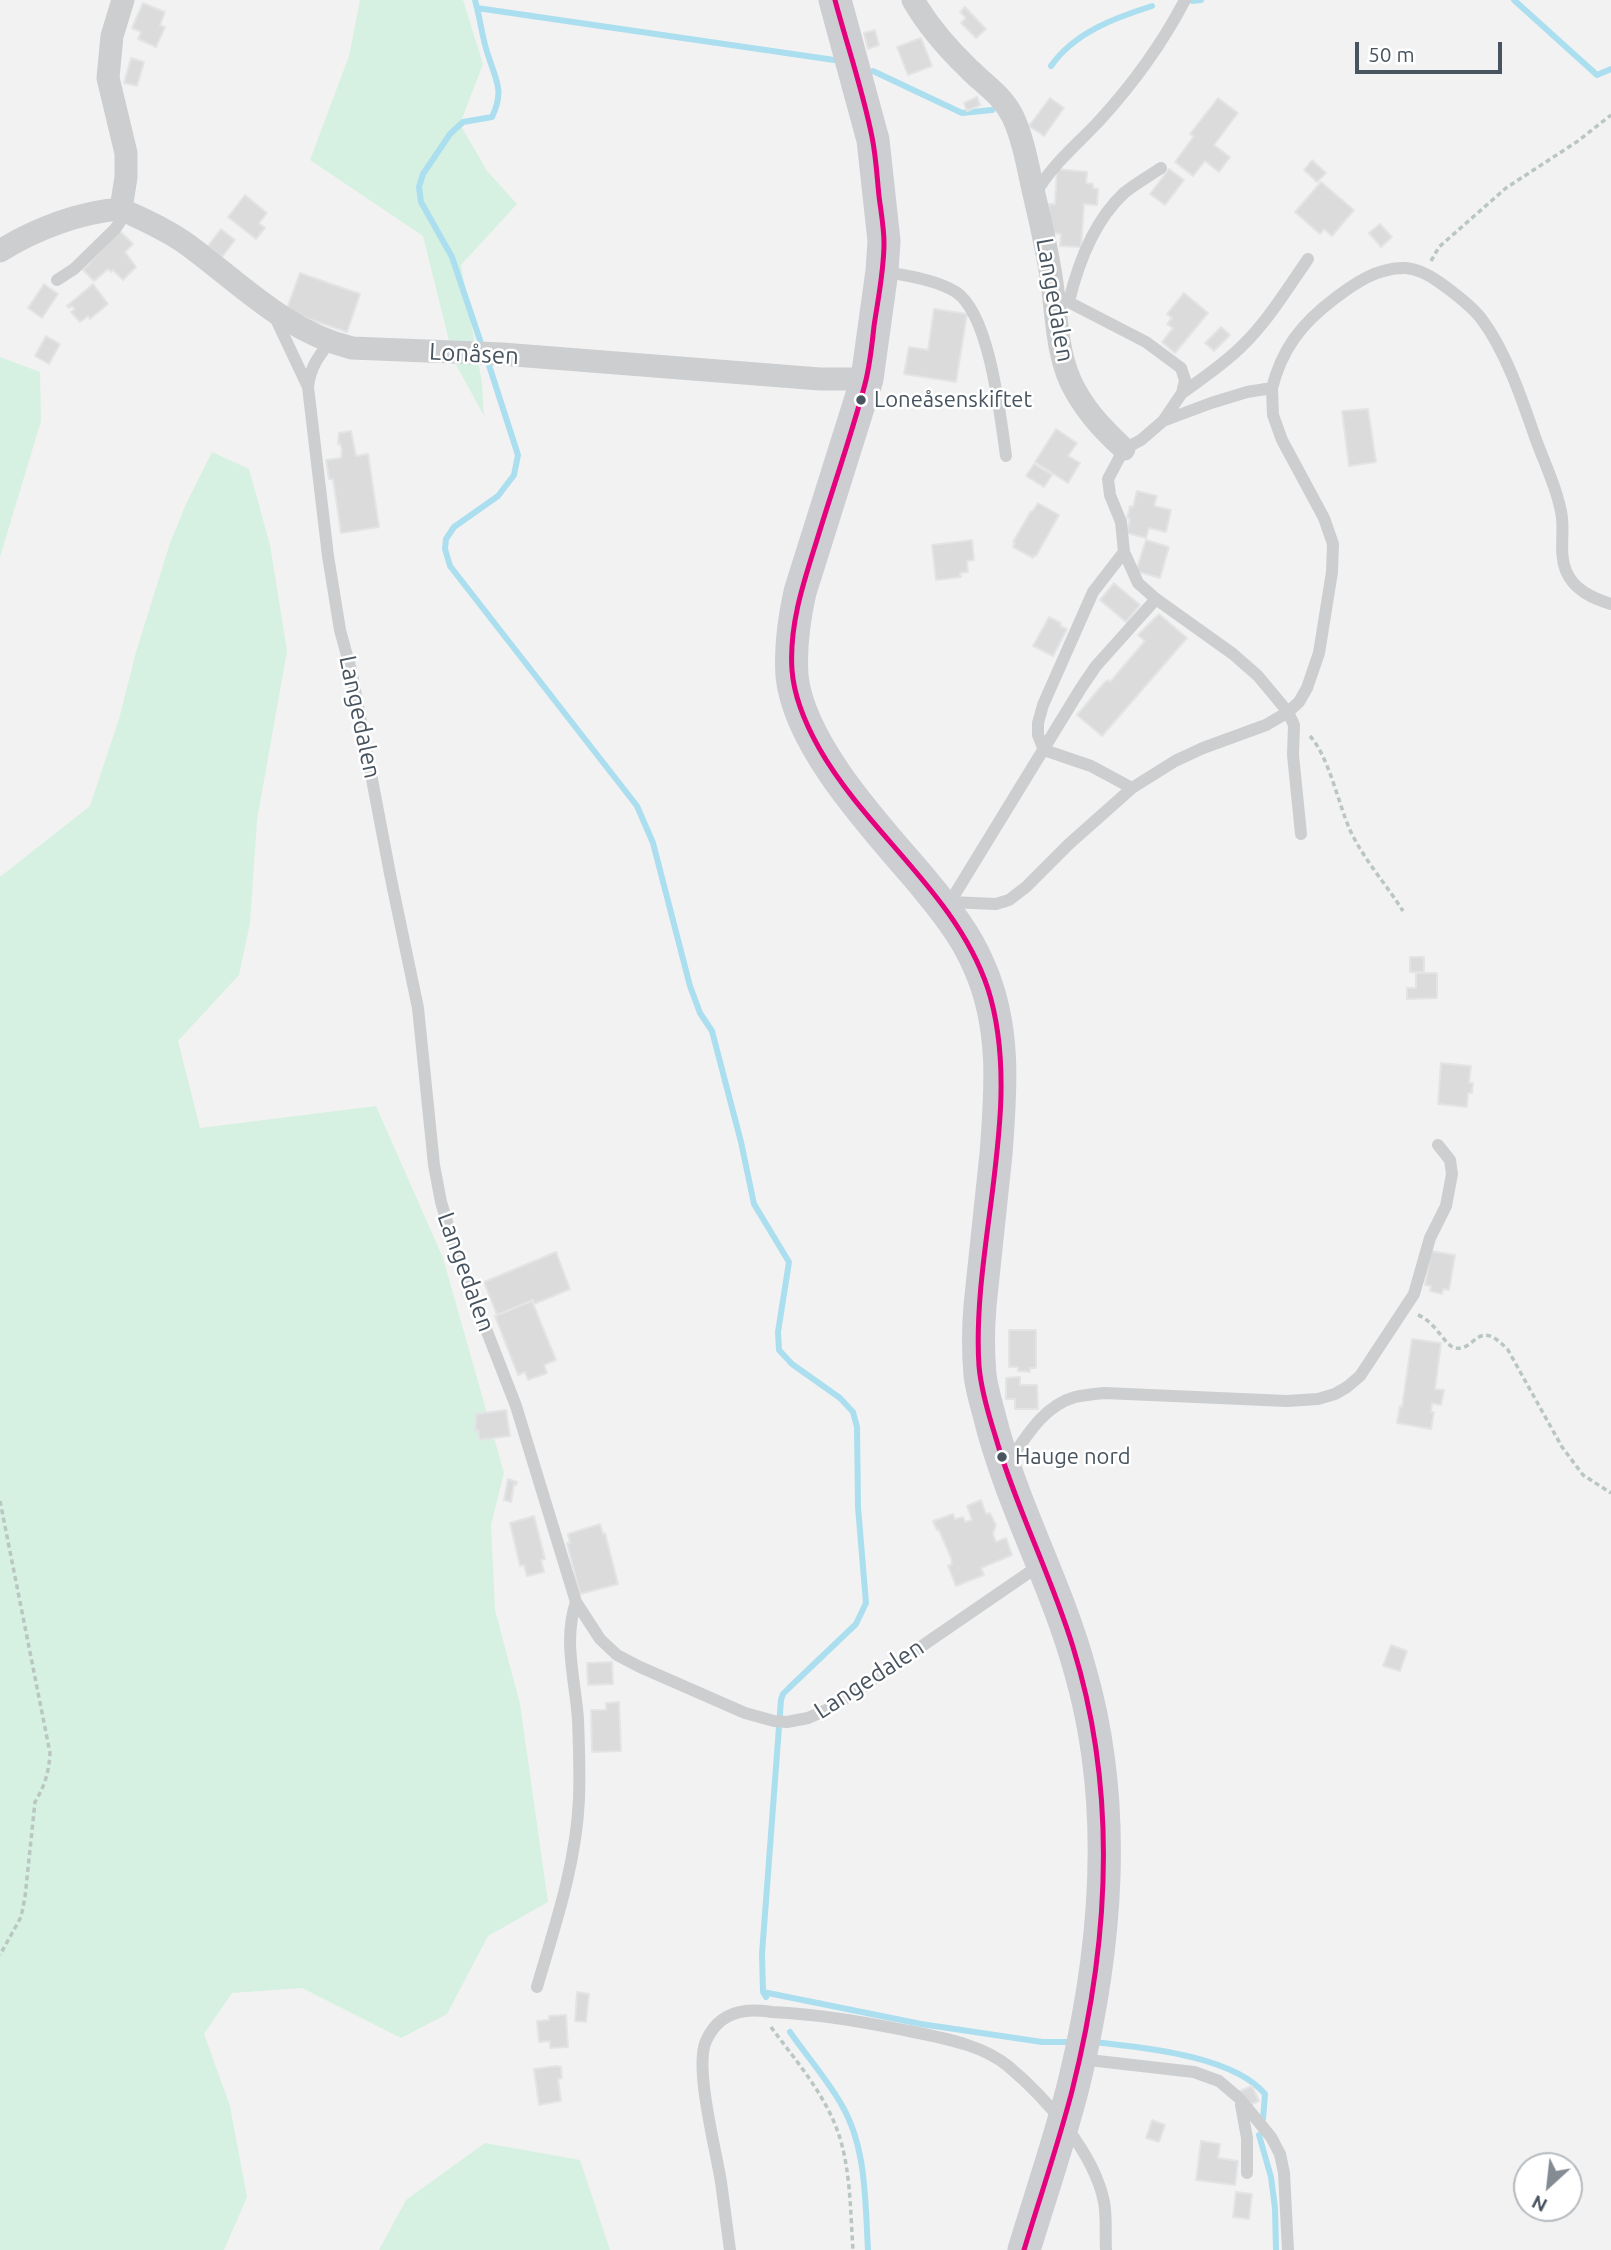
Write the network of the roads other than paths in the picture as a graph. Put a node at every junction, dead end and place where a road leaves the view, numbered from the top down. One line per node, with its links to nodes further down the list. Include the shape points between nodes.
1 (123, 0): 7 (street, via 112,36 108,78 126,153)
2 (835, 0): 10 (main road, via 873,140 884,241)
3 (913, 0): 6 (street, Langedalen, via 943,43 1007,105)
4 (1185, 0): 6 (lane, via 1159,44 1101,119 1052,168)
5 (1161, 168): 12 (lane, via 1110,209)
6 (1034, 196): 12 (street, Langedalen)
7 (121, 209): 8 (street, via 60,223); 11 (lane, via 115,229); 13 (street, Lonåsen, via 185,243)
8 (0, 251)
9 (1308, 259): 18 (lane, via 1245,344)
10 (882, 271): 15 (main road); 21 (lane, via 948,288 969,304 982,330)
11 (57, 280)
12 (1061, 298): 18 (lane, via 1170,358 1181,368 1185,380); 20 (street, Langedalen, via 1058,332 1074,390 1094,420)
13 (273, 312): 14 (street, Lonåsen); 16 (lane, Langedalen)
14 (329, 342): 15 (street, Lonåsen, via 387,351); 16 (lane, Langedalen, via 309,373)
15 (867, 379): 29 (main road, via 800,592 793,630 793,678 806,720 827,761)
16 (308, 387): 33 (lane, Langedalen, via 340,630 418,1008 441,1202 516,1406)
17 (1272, 388): 19 (lane, via 1210,403); 24 (lane, via 1287,345 1332,300 1366,277 1385,271 1405,268 1424,272 1480,317 1502,354 1562,517 1565,569 1583,592); 25 (lane, via 1273,415 1282,440 1333,544 1319,653 1307,688)
18 (1182, 393): 19 (lane)
19 (1163, 421): 20 (lane)
20 (1124, 449): 22 (lane, via 1108,479)
21 (1006, 456)
22 (1124, 552): 23 (lane, via 1138,583); 26 (lane, via 1088,601 1043,705 1038,735)
23 (1156, 598): 25 (lane, via 1233,654); 26 (lane, via 1096,667)
24 (1611, 604)
25 (1288, 712): 27 (lane, via 1175,761); 28 (lane, via 1294,725)
26 (1044, 750): 27 (lane, via 1091,766); 29 (lane)
27 (1132, 788): 29 (lane, via 1009,900)
28 (1301, 834)
29 (946, 904): 31 (main road, via 980,967 997,1028 1000,1104 978,1333 981,1377)
30 (1438, 1145): 31 (lane, via 1452,1167 1446,1206 1430,1238 1413,1294 1360,1376 1335,1394 1318,1399 1104,1393 1076,1397 1044,1415)
31 (1004, 1469): 32 (main road)
32 (1042, 1563): 33 (lane, Langedalen, via 833,1707 808,1718 780,1722 745,1713 617,1655 600,1639); 35 (main road, via 1080,1669 1095,1735 1104,1808 1100,1946)
33 (576, 1602): 34 (lane, via 569,1626 578,1718 576,1843)
34 (537, 1987)
35 (1079, 2059): 36 (lane, via 1194,2072 1219,2081); 37 (main road)
36 (1239, 2098): 38 (lane, via 1245,2119); 42 (lane, via 1280,2154)
37 (1063, 2121): 39 (lane, via 1007,2066 968,2046 835,2017 747,2010 723,2018 705,2042 702,2074); 40 (main road); 41 (lane, via 1087,2158 1104,2201)
38 (1247, 2173)
39 (730, 2250)
40 (1024, 2250)
41 (1106, 2250)
42 (1288, 2250)

